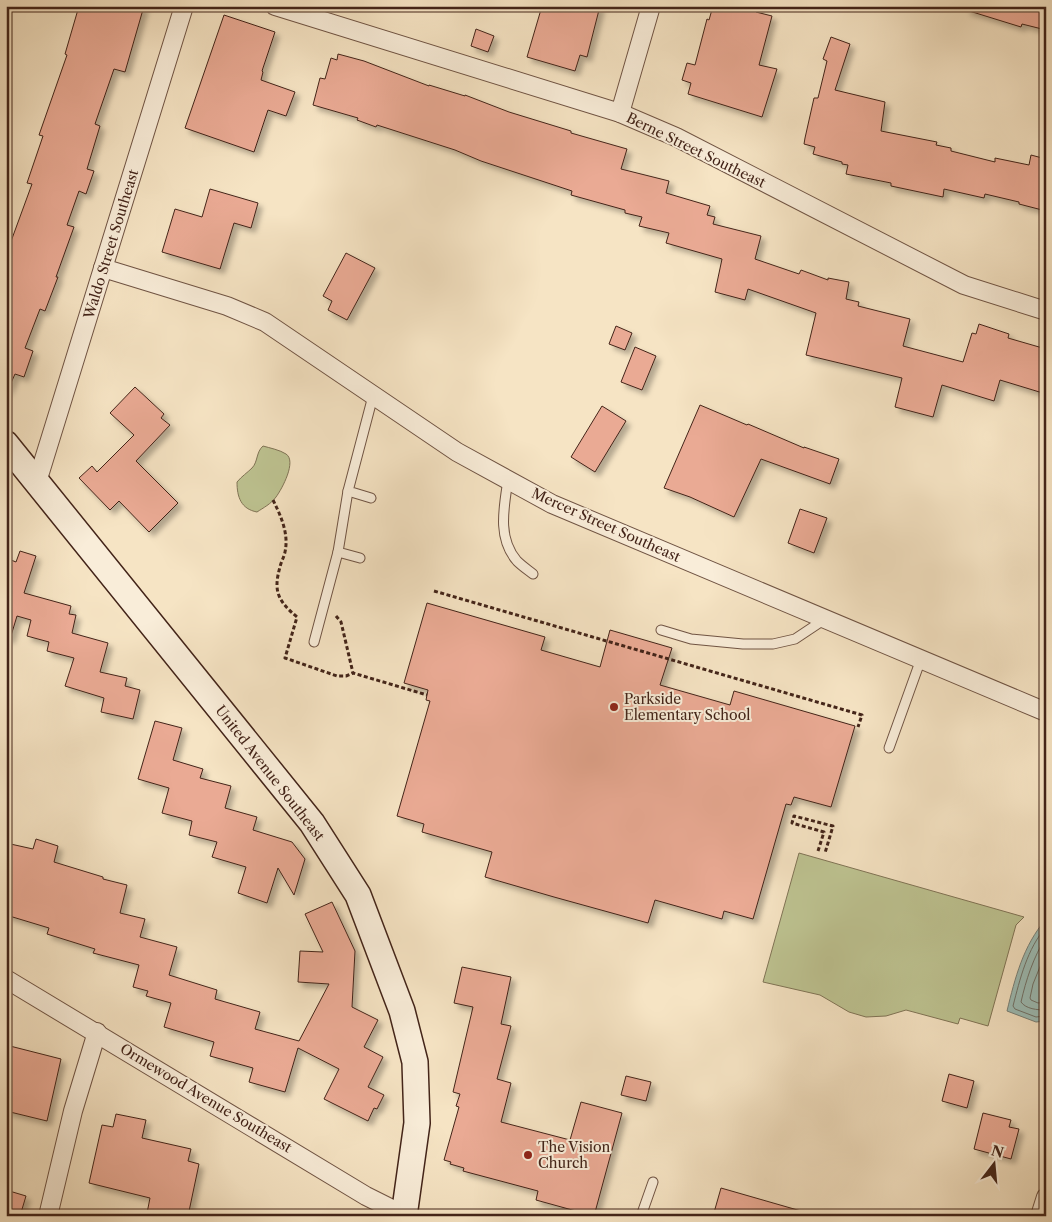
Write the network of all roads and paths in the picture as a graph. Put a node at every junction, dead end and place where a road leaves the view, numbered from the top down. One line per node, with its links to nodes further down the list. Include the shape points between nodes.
1 (184, 6): 5 (street, Waldo Street Southeast)
2 (275, 6): 4 (street, Berne Street Southeast)
3 (651, 6): 4 (street)
4 (620, 113): 6 (street, Berne Street Southeast, via 676,137 964,286)
5 (103, 268): 7 (street, Mercer Street Southeast, via 227,306 265,322); 10 (street, Waldo Street Southeast)
6 (1046, 311)
7 (374, 396): 9 (street, Mercer Street Southeast, via 457,452); 11 (lane)
8 (6, 444): 10 (street, United Avenue Southeast)
9 (508, 480): 16 (lane, via 504,535 517,561); 19 (street, Mercer Street Southeast, via 552,504)
10 (37, 482): 35 (street, United Avenue Southeast, via 312,823 358,895 402,1011 415,1062 417,1123)
11 (348, 491): 12 (lane); 14 (lane)
12 (371, 498)
13 (273, 500): 23 (path, via 286,537 276,582 279,598 297,617 285,658 337,676)
14 (338, 552): 15 (lane); 18 (lane)
15 (360, 558)
16 (533, 574)
17 (434, 592): 26 (path, via 862,715)
18 (324, 603): 21 (lane); 23 (path, via 341,622)
19 (825, 619): 20 (lane, via 795,639 773,644 691,639); 22 (street, Mercer Street Southeast)
20 (661, 630)
21 (314, 642)
22 (921, 659): 25 (street, Mercer Street Southeast); 27 (lane)
23 (353, 672): 24 (path)
24 (427, 695)
25 (1046, 712)
26 (858, 728)
27 (889, 748)
28 (818, 851): 29 (path, via 824,832 792,823 794,816 832,826)
29 (826, 853)
30 (6, 979): 31 (street, Ormewood Avenue Southeast)
31 (97, 1032): 34 (street, via 73,1111); 35 (street, Ormewood Avenue Southeast, via 366,1196)
32 (653, 1182): 36 (lane)
33 (1046, 1196): 37 (street)
34 (48, 1216)
35 (405, 1216)
36 (641, 1216)
37 (1040, 1216)

